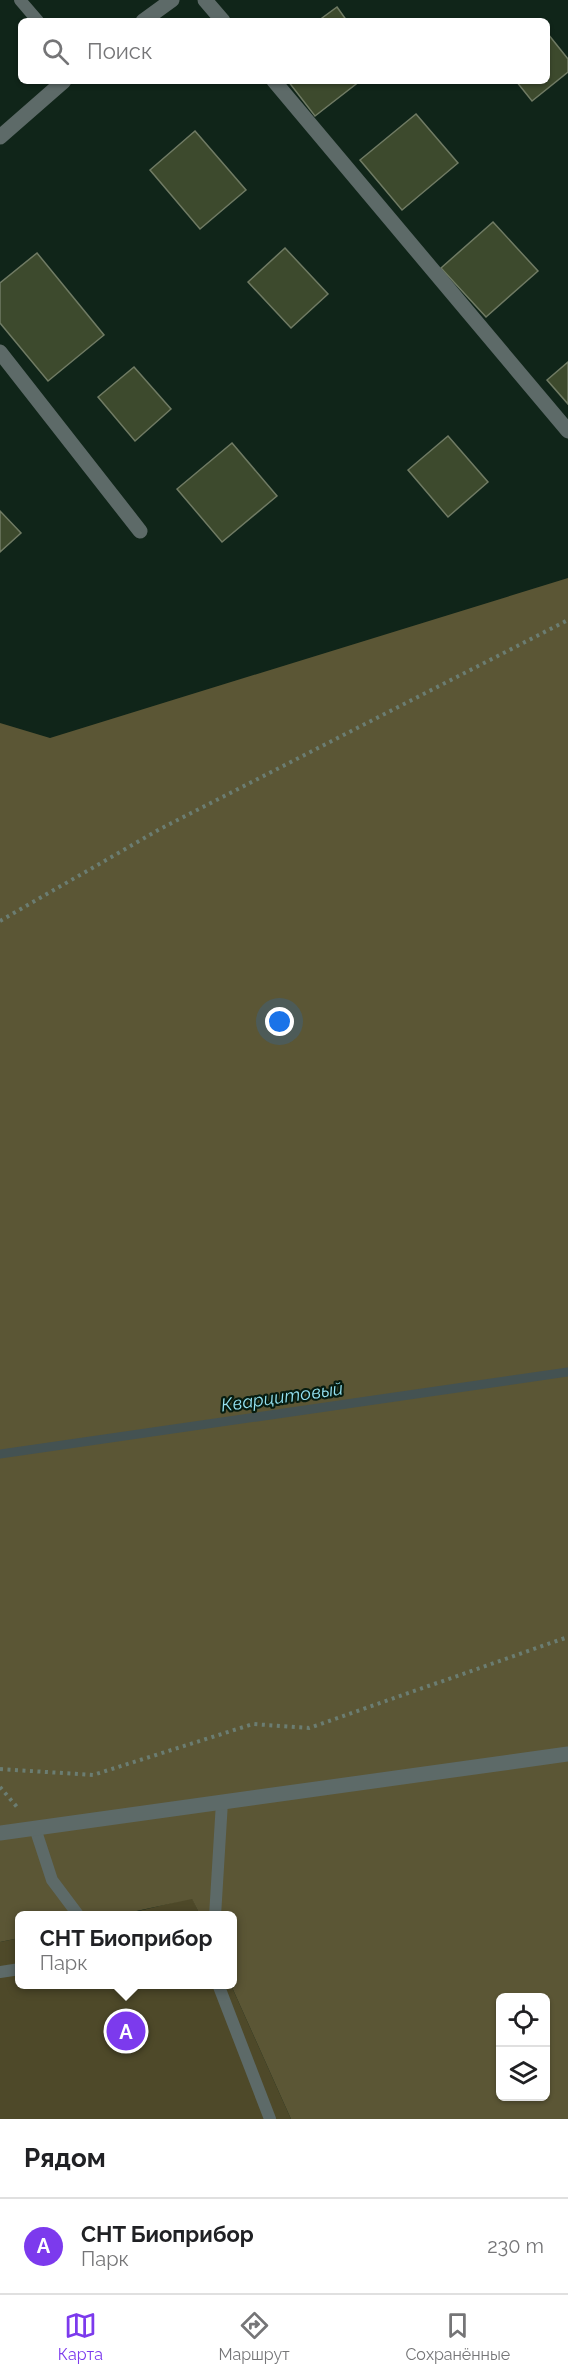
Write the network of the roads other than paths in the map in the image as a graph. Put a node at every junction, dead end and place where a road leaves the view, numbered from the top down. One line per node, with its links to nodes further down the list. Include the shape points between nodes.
1 (20, 0): 4 (lane)
2 (172, 0): 5 (street)
3 (205, 0): 6 (street)
4 (35, 18)
5 (147, 18)
6 (220, 18)
7 (61, 84): 9 (street)
8 (277, 84): 11 (street)
9 (0, 137)
10 (0, 352): 12 (street)
11 (568, 431)
12 (140, 531)
13 (568, 1754): 14 (street)
14 (222, 1802): 15 (street); 18 (lane)
15 (35, 1828): 16 (street); 17 (lane, via 52,1880)
16 (0, 1833)
17 (75, 1911)
18 (215, 1911)
19 (15, 1970): 20 (lane)
20 (0, 1972)
21 (220, 1989): 22 (lane)
22 (270, 2119)

